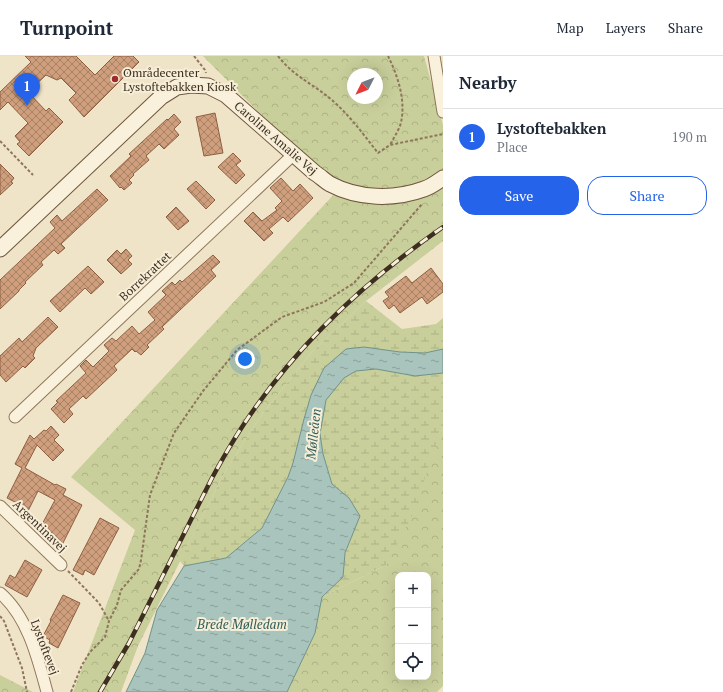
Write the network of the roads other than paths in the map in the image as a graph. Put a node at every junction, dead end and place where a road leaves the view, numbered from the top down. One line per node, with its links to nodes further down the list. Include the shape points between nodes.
1 (434, 56): 2 (street)
2 (443, 112)
3 (293, 155): 4 (street, Caroline Amalie Vej, via 330,184 351,192 376,196 394,196 425,189); 5 (street, Caroline Amalie Vej, via 226,95 208,86 177,87 161,97); 6 (street, Borrekrattet)
4 (443, 178)
5 (0, 249)
6 (15, 417)
7 (0, 506): 8 (street, Argentinavej)
8 (61, 564)
9 (0, 593): 10 (street, Lystoftevej, via 18,614 29,636)
10 (48, 692)

